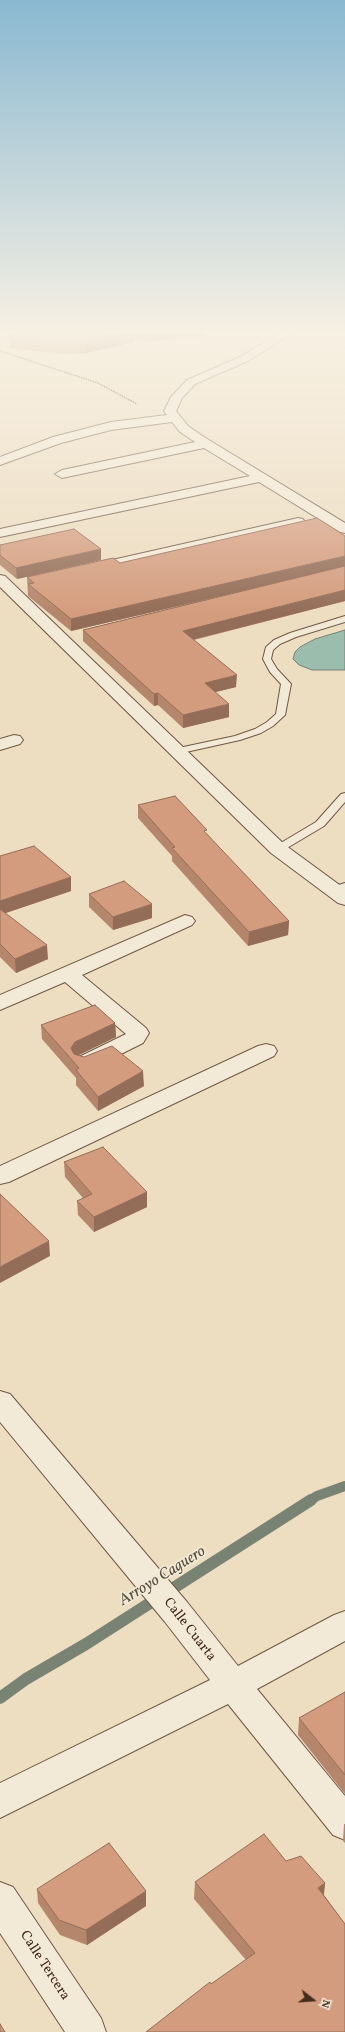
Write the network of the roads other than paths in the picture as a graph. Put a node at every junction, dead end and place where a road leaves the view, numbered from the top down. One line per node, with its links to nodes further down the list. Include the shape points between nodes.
1 (122, 424): 4 (street, via 57,440)
2 (180, 424): 3 (street)
3 (206, 444): 5 (street); 6 (street)
4 (0, 461)
5 (62, 474)
6 (260, 478): 8 (street); 9 (street)
7 (298, 522): 10 (street)
8 (345, 529)
9 (0, 533)
10 (77, 572)
11 (11, 583): 13 (street, via 71,638)
12 (345, 619): 13 (lane, via 293,635 277,642 269,649 267,659 286,684 280,715 270,724 258,732)
13 (177, 751): 15 (street)
14 (345, 796): 15 (lane, via 320,824)
15 (278, 849): 16 (street)
16 (341, 892)
17 (185, 921): 18 (street)
18 (67, 973): 19 (street); 21 (street, via 138,1033 135,1038)
19 (0, 1003)
20 (266, 1051): 22 (street)
21 (84, 1063)
22 (0, 1176)
23 (0, 1402): 25 (street, Calle Cuarta, via 176,1612)
24 (345, 1625): 25 (street)
25 (233, 1685): 26 (street); 27 (street, Calle Cuarta)
26 (0, 1801)
27 (345, 1822)
28 (0, 1900): 29 (street, Calle Tercera)
29 (87, 2032)

